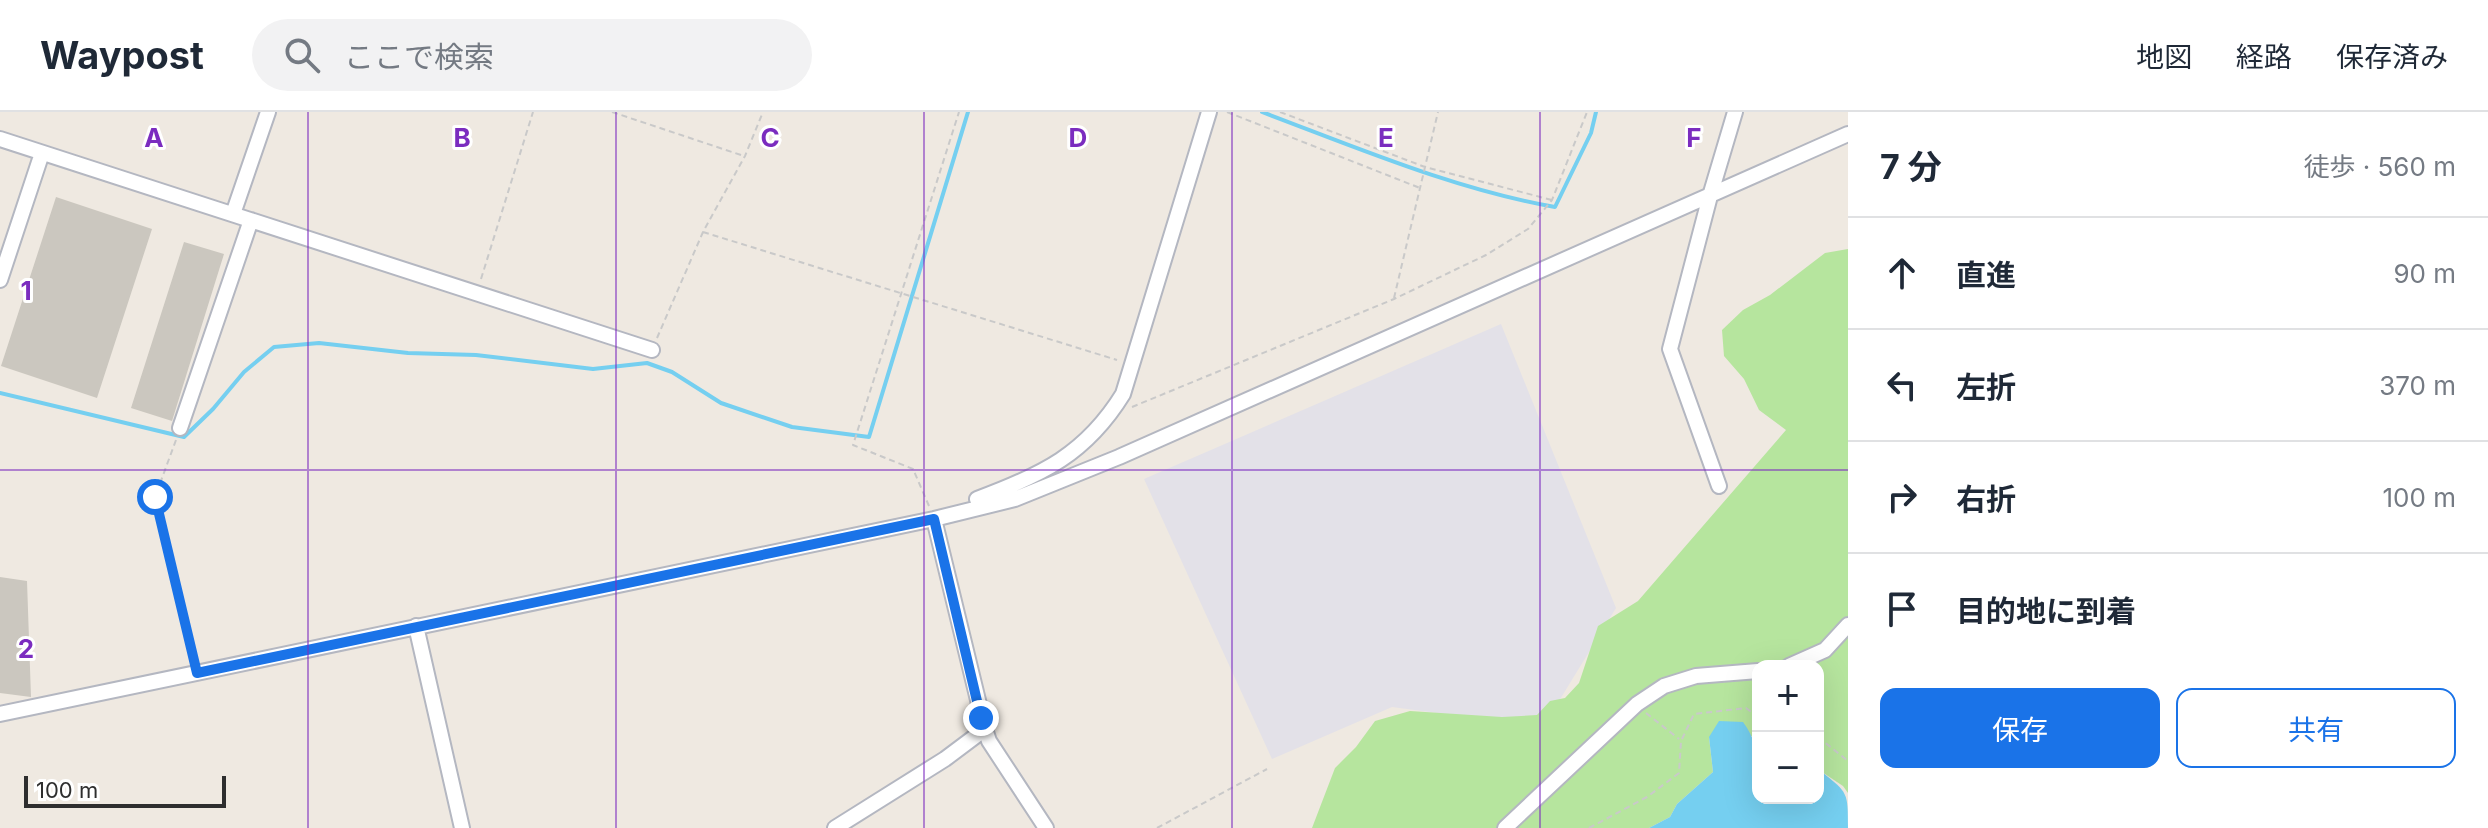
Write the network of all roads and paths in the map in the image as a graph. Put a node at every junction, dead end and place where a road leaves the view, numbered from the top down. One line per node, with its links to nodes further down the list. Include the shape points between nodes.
1 (268, 112): 20 (street)
2 (533, 112): 24 (path)
3 (612, 112): 15 (path)
4 (763, 112): 15 (path)
5 (959, 112): 25 (path)
6 (1209, 112): 28 (street)
7 (1227, 112): 17 (path)
8 (1280, 112): 16 (path)
9 (1438, 112): 16 (path)
10 (1587, 112): 19 (path)
11 (1735, 112): 18 (street)
12 (1848, 134): 18 (street)
13 (0, 139): 14 (street)
14 (42, 153): 20 (street); 23 (street)
15 (745, 156): 22 (path)
16 (1425, 167): 17 (path); 19 (path)
17 (1420, 188): 26 (path)
18 (1710, 196): 31 (street, via 1670,349); 32 (street, via 1119,457 1015,499)
19 (1552, 200): 26 (path, via 1528,229)
20 (233, 214): 21 (street)
21 (251, 220): 24 (street); 30 (street)
22 (703, 232): 25 (path); 27 (path)
23 (0, 280)
24 (477, 293): 27 (street)
25 (901, 295): 28 (path); 33 (path, via 853,445 913,469)
26 (1394, 299): 29 (path)
27 (652, 350)
28 (1133, 365): 29 (street)
29 (1109, 417): 32 (street, via 1063,461 977,499)
30 (180, 428): 38 (path, via 155,497)
31 (1719, 486)
32 (978, 507): 33 (street)
33 (934, 519): 35 (street); 42 (street)
34 (1848, 625): 36 (street, via 1825,650)
35 (416, 626): 38 (street); 47 (street)
36 (1802, 660)
37 (1752, 671): 39 (street, via 1696,676 1664,686)
38 (197, 673): 41 (street)
39 (1637, 704): 43 (path); 51 (street)
40 (1752, 712): 43 (path, via 1746,708 1694,714)
41 (0, 714)
42 (985, 729): 48 (street); 49 (street)
43 (1681, 741): 52 (path, via 1679,773)
44 (1824, 742): 45 (path)
45 (1848, 761)
46 (1267, 769): 50 (path)
47 (462, 828)
48 (835, 828)
49 (1046, 828)
50 (1157, 828)
51 (1505, 828)
52 (1589, 828)

